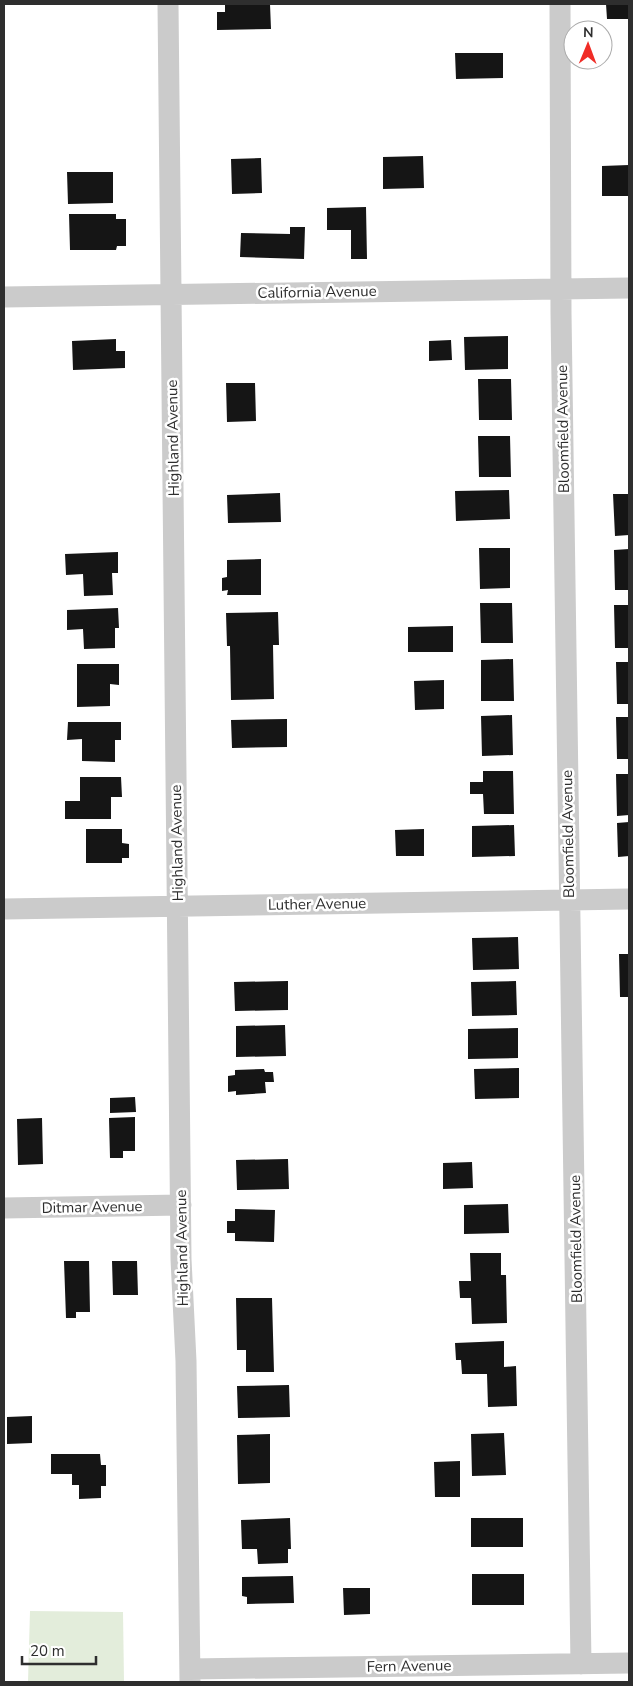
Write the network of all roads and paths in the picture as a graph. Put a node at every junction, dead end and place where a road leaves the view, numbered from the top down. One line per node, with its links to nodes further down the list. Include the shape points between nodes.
1 (168, 4): 5 (street, Highland Avenue)
2 (560, 4): 4 (street, Bloomfield Avenue)
3 (629, 288): 4 (street, California Avenue)
4 (561, 289): 5 (street, California Avenue); 8 (street, Bloomfield Avenue)
5 (172, 294): 6 (street, California Avenue); 9 (street, Highland Avenue)
6 (4, 297)
7 (629, 899): 8 (street, Luther Avenue)
8 (569, 900): 9 (street, Luther Avenue); 13 (street, Bloomfield Avenue)
9 (177, 906): 10 (street, Luther Avenue); 11 (street, Highland Avenue)
10 (4, 909)
11 (181, 1205): 12 (street, Ditmar Avenue); 15 (street, Highland Avenue)
12 (4, 1208)
13 (581, 1664): 14 (street, Fern Avenue); 15 (street, Fern Avenue)
14 (629, 1664)
15 (190, 1676)

